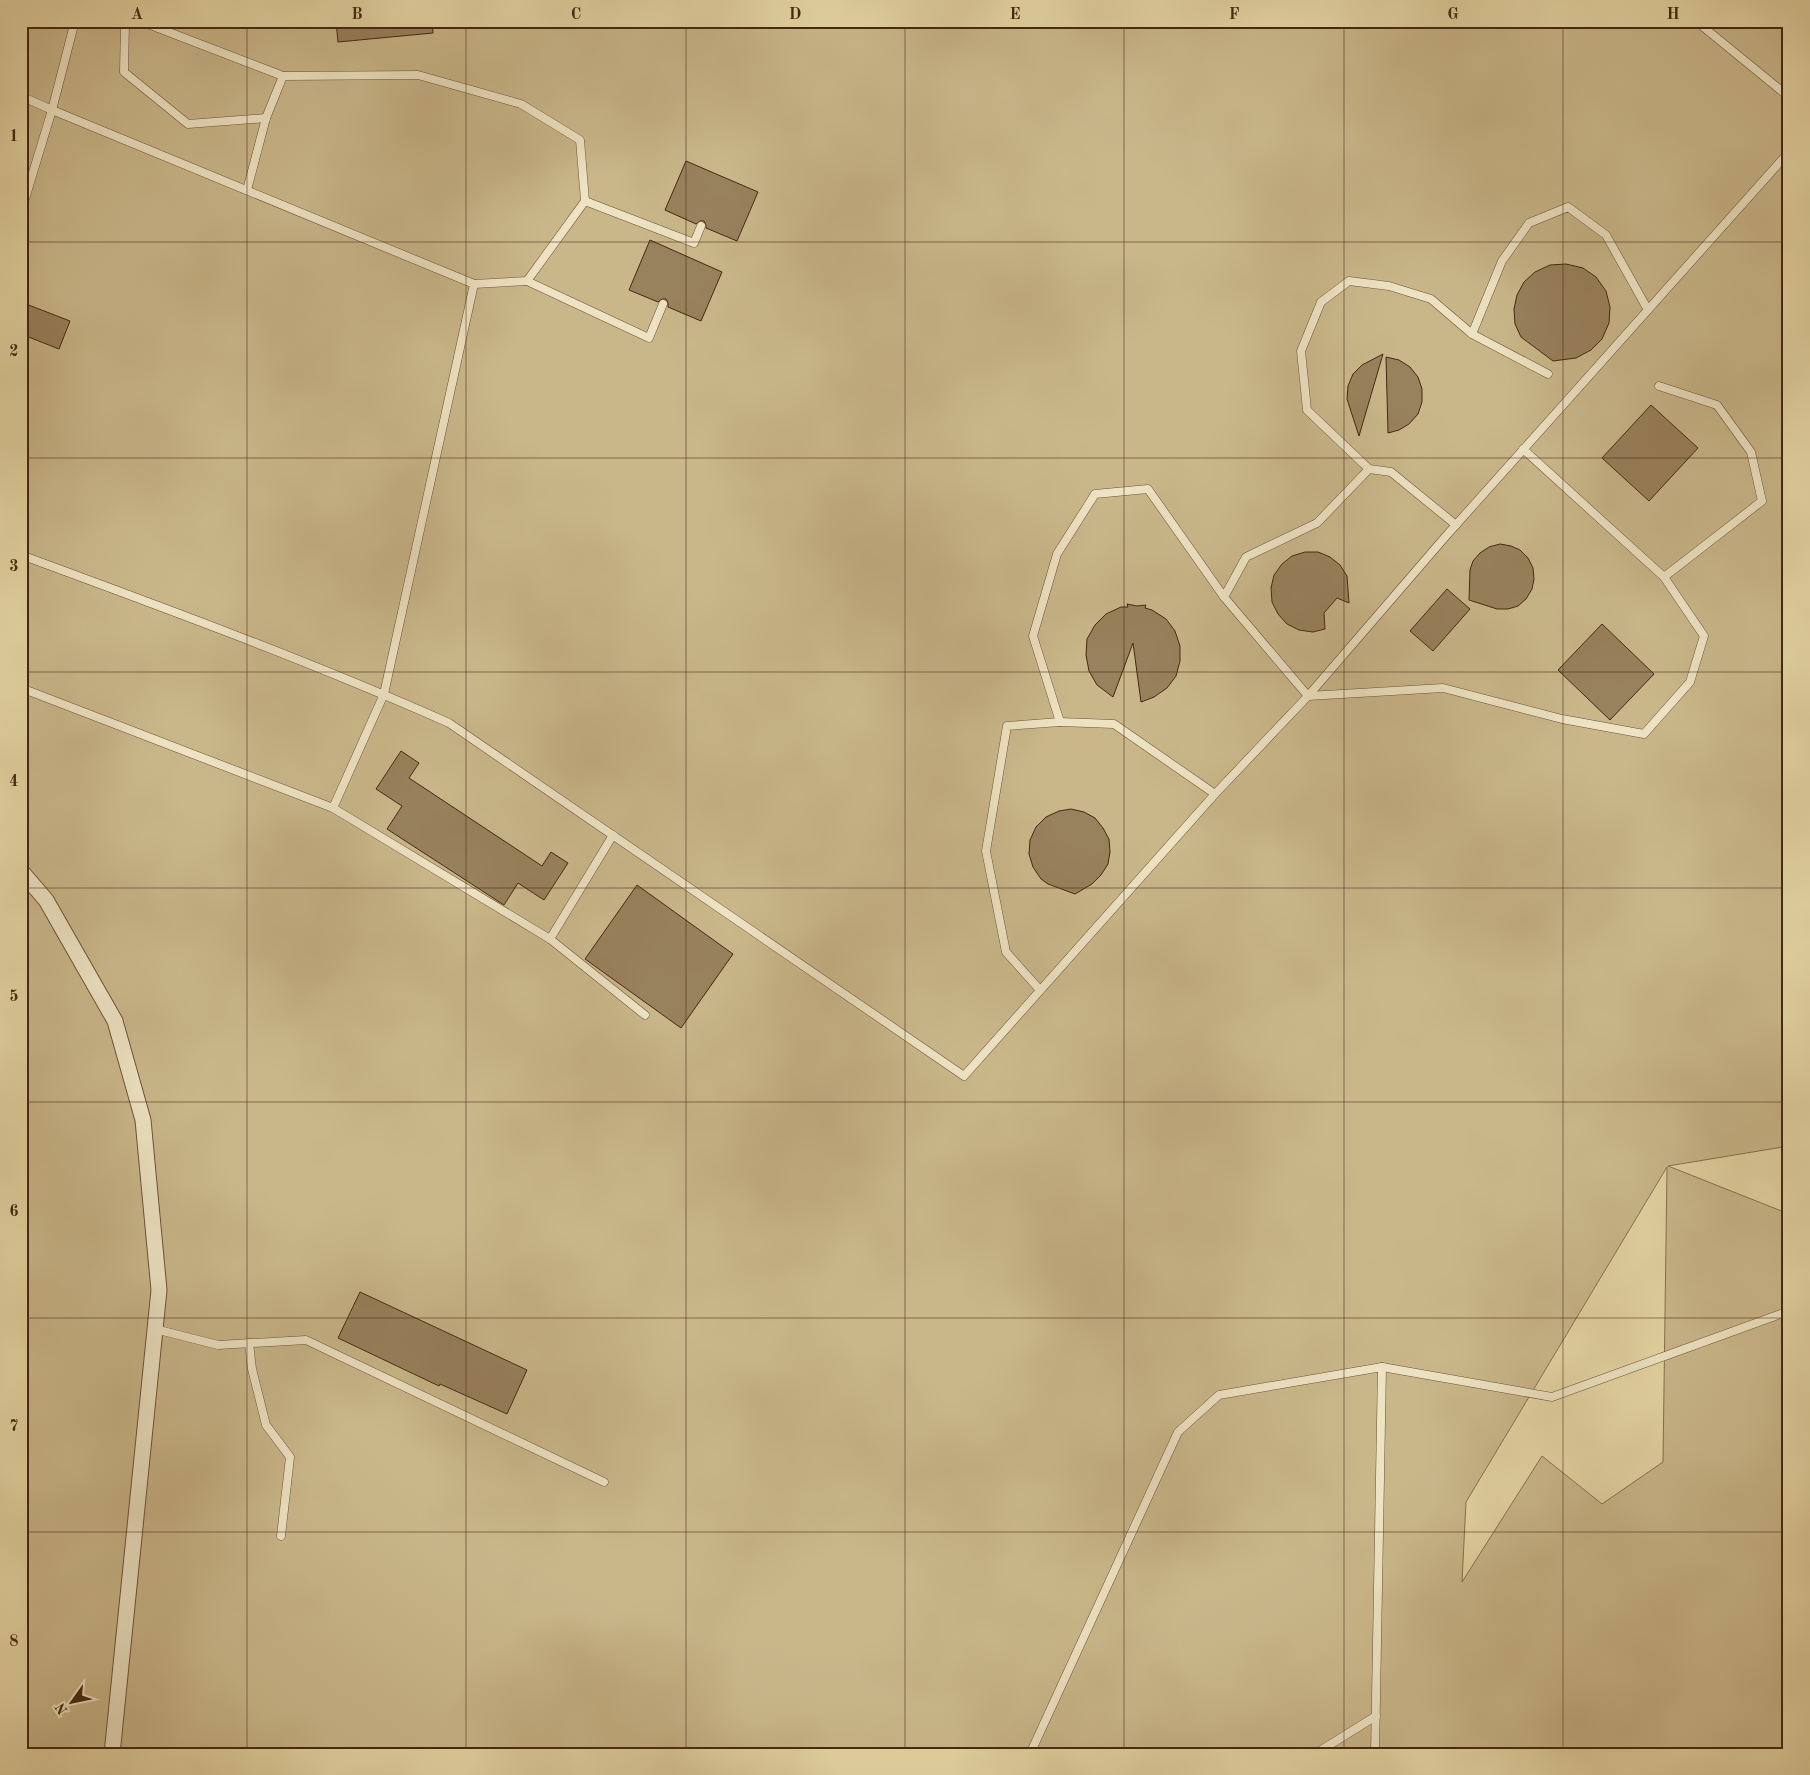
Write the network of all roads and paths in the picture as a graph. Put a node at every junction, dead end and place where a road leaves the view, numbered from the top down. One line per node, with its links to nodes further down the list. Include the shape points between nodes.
1 (75, 21): 8 (lane)
2 (125, 21): 9 (lane, via 124,72 188,124)
3 (140, 21): 5 (lane)
4 (1696, 21): 7 (lane)
5 (282, 76): 9 (lane); 12 (lane, via 418,75 521,104 580,140)
6 (21, 96): 8 (lane)
7 (1789, 97)
8 (52, 110): 11 (lane); 13 (lane)
9 (266, 118): 11 (lane)
10 (1789, 152): 18 (lane)
11 (247, 190): 16 (lane)
12 (585, 201): 14 (lane, via 694,243); 15 (lane)
13 (21, 212)
14 (701, 226)
15 (527, 281): 16 (lane); 17 (lane, via 649,338)
16 (474, 284): 29 (lane)
17 (663, 304)
18 (1648, 310): 19 (lane, via 1606,235 1568,208 1528,223 1502,261); 22 (lane)
19 (1472, 334): 20 (lane); 23 (lane, via 1431,299 1389,286 1349,281 1321,302 1301,351 1306,410)
20 (1548, 374)
21 (1659, 386): 26 (lane, via 1717,405 1751,452 1762,501)
22 (1523, 449): 24 (lane); 26 (lane)
23 (1369, 469): 24 (lane, via 1391,472); 27 (lane, via 1318,523 1246,557)
24 (1456, 525): 30 (lane)
25 (21, 555): 29 (lane)
26 (1664, 577): 30 (lane, via 1704,636 1690,682 1644,734 1562,719 1443,688)
27 (1224, 597): 30 (lane); 31 (lane, via 1148,489 1095,494 1057,554 1032,636)
28 (21, 688): 33 (lane)
29 (384, 694): 33 (lane); 34 (lane, via 449,723)
30 (1308, 696): 32 (lane)
31 (1060, 722): 32 (lane, via 1114,724); 37 (lane, via 1007,726 986,851 1006,952)
32 (1215, 794): 37 (lane)
33 (333, 808): 36 (lane)
34 (613, 835): 36 (lane); 37 (lane, via 964,1076)
35 (21, 871): 40 (street, via 46,900 115,1021 143,1120 159,1290)
36 (550, 938): 38 (lane)
37 (1040, 990)
38 (645, 1015)
39 (1789, 1311): 42 (lane, via 1552,1397)
40 (155, 1329): 41 (lane, via 218,1345); 46 (street)
41 (249, 1343): 43 (lane, via 306,1340); 44 (lane, via 266,1425 290,1457)
42 (1382, 1367): 45 (lane); 47 (lane, via 1219,1396 1178,1432)
43 (604, 1482)
44 (281, 1536)
45 (1376, 1716): 48 (lane); 49 (lane)
46 (112, 1754)
47 (1030, 1754)
48 (1315, 1754)
49 (1375, 1754)

